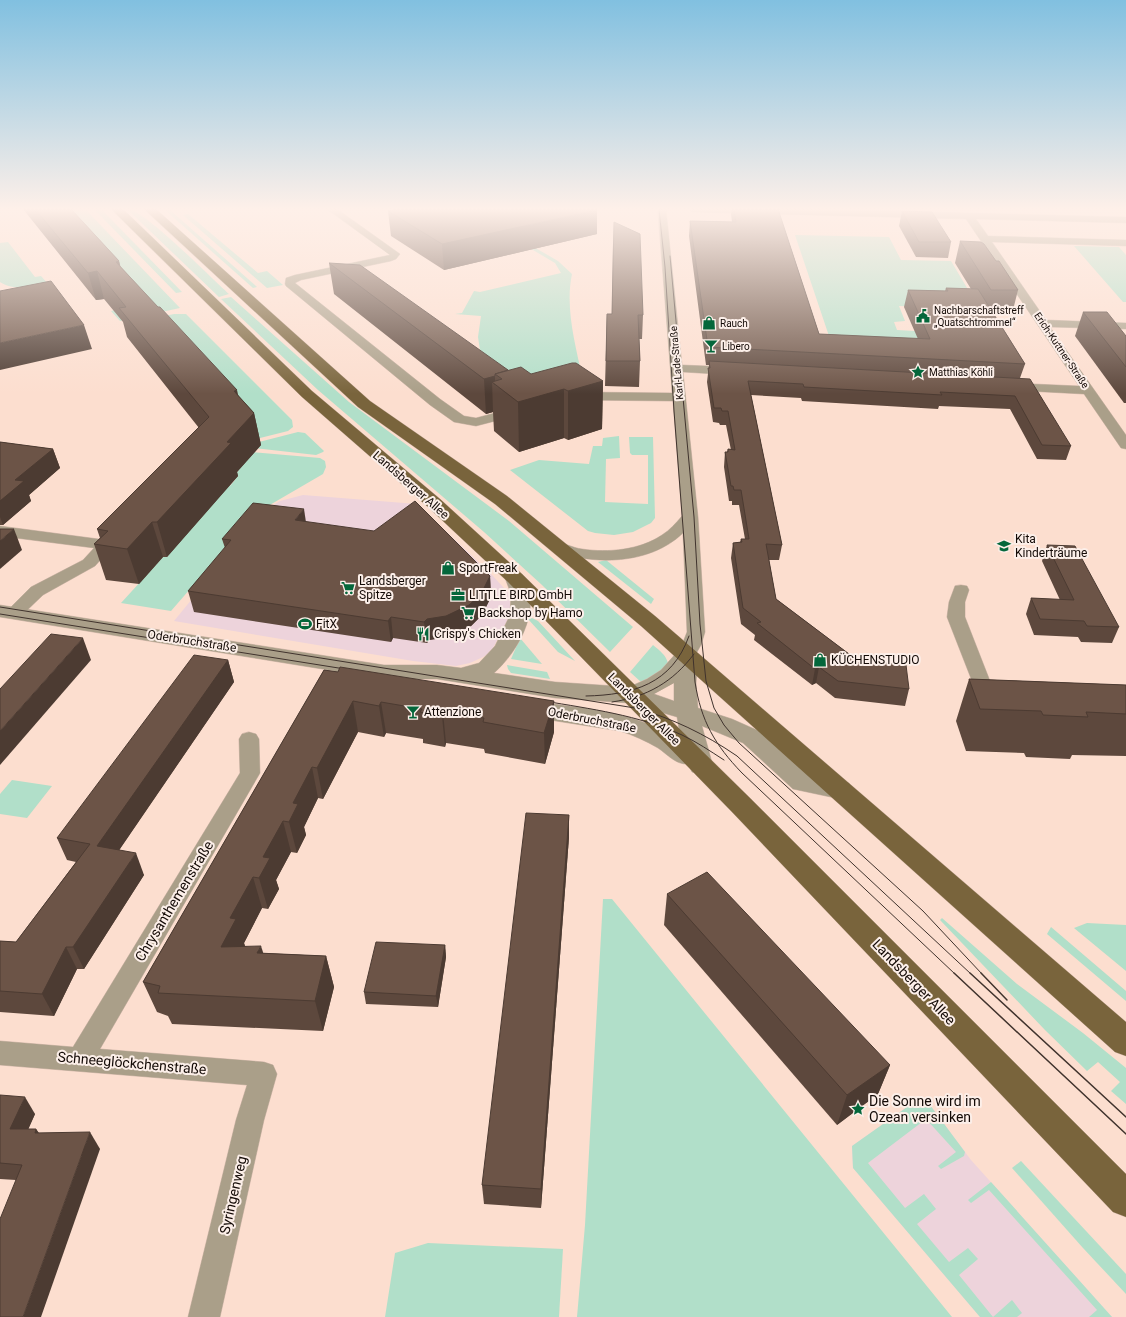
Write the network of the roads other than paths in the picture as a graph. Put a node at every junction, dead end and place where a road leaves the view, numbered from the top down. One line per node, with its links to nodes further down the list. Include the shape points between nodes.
1 (179, 270): 19 (main road, Landsberger Allee, via 307,394 434,503)
2 (217, 270): 18 (main road, via 364,404 501,500)
3 (331, 270): 14 (street, via 299,277 290,280 290,284 435,402 460,419 476,422)
4 (667, 270): 8 (street, Karl-Lade-Straße)
5 (1007, 270): 6 (street, Erich-Kuttner-Straße)
6 (1044, 323): 7 (street); 11 (street, Erich-Kuttner-Straße)
7 (1126, 326)
8 (676, 368): 9 (street); 12 (street, Karl-Lade-Straße)
9 (746, 372)
10 (998, 386): 11 (street)
11 (1089, 390): 15 (street, Erich-Kuttner-Straße)
12 (679, 397): 13 (street, via 584,395); 16 (street, Karl-Lade-Straße)
13 (563, 398)
14 (530, 407)
15 (1126, 444)
16 (690, 517): 18 (street, via 667,539 637,551 607,556 581,554); 22 (street, Karl-Lade-Straße, via 696,632)
17 (0, 531): 21 (street, via 106,546 89,563 37,591)
18 (558, 547): 22 (main road)
19 (515, 578): 24 (street, Oderbruchstraße, via 521,594 520,615 504,649 487,668); 26 (main road, Landsberger Allee)
20 (961, 590): 27 (street, via 956,618 981,681 990,697)
21 (7, 612): 23 (street, Oderbruchstraße)
22 (687, 655): 26 (street, Oderbruchstraße, via 668,677); 29 (street, Landsberger Allee, via 684,677); 32 (main road)
23 (384, 672): 24 (street, Oderbruchstraße, via 437,672); 25 (street, Oderbruchstraße)
24 (460, 676): 26 (street, Oderbruchstraße, via 555,690)
25 (428, 693)
26 (630, 695): 29 (street, Oderbruchstraße); 31 (main road, Landsberger Allee)
27 (1013, 698)
28 (506, 705): 31 (street, Oderbruchstraße, via 621,723 641,729 666,742)
29 (688, 712): 31 (street, Landsberger Allee); 32 (street, Oderbruchstraße, via 751,737 802,783)
30 (249, 739): 35 (street, Chrysanthemenstraße, via 250,773)
31 (700, 766): 37 (main road, Landsberger Allee)
32 (840, 790): 33 (main road)
33 (1126, 1042)
34 (0, 1053): 35 (street, Schneeglöckchenstraße)
35 (80, 1059): 36 (street, Schneeglöckchenstraße)
36 (264, 1074): 38 (street, Syringenweg, via 250,1120)
37 (1126, 1199)
38 (204, 1317)

